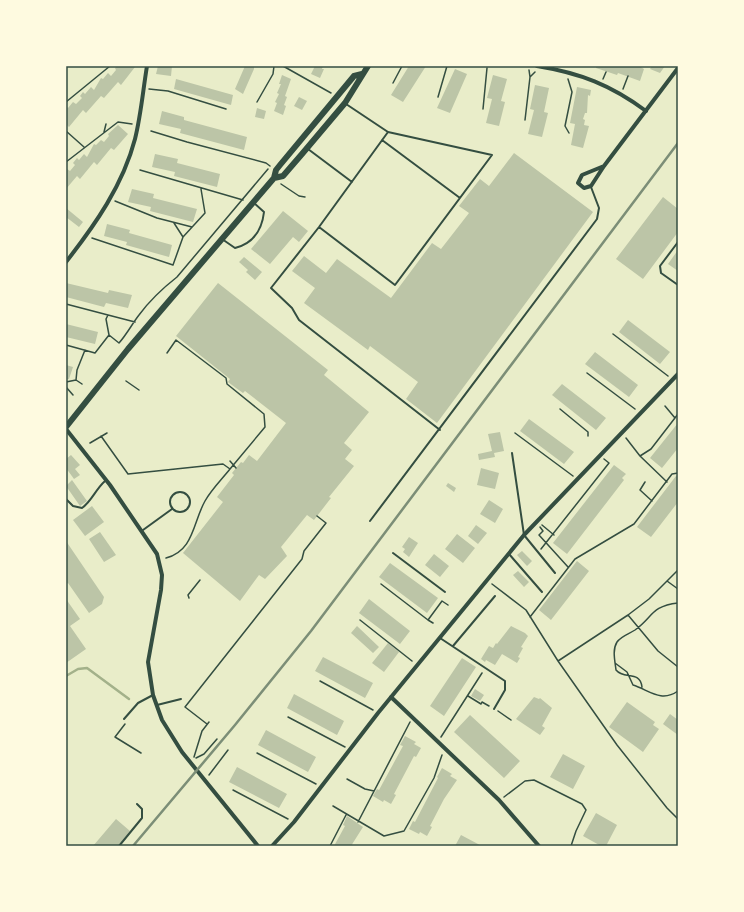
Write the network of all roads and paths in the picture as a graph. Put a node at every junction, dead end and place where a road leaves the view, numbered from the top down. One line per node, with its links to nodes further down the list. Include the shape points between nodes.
1 (110, 66): 24 (path)
2 (147, 66): 60 (street, via 135,138 126,168 110,198)
3 (274, 66): 25 (path, via 273,74)
4 (283, 66): 23 (path, via 331,93)
5 (368, 66): 14 (main road)
6 (402, 66): 19 (path)
7 (447, 66): 22 (path)
8 (537, 66): 29 (street, via 582,75 621,93)
9 (487, 68): 28 (path)
10 (678, 68): 29 (street)
11 (529, 70): 17 (path)
12 (536, 71): 17 (path)
13 (606, 72): 18 (path)
14 (362, 74): 26 (main road); 44 (main road, via 354,76 276,170)
15 (628, 76): 21 (path)
16 (568, 77): 37 (path, via 572,92 565,126)
17 (530, 78): 30 (path)
18 (603, 79)
19 (393, 83)
20 (149, 89): 27 (path, via 168,91)
21 (623, 89)
22 (438, 97)
23 (327, 98)
24 (66, 102)
25 (257, 102)
26 (344, 103): 36 (lane); 40 (main road)
27 (226, 109)
28 (483, 109)
29 (646, 111): 42 (street)
30 (525, 120)
31 (106, 124): 35 (path)
32 (134, 124): 35 (path, via 118,122)
33 (66, 131): 39 (path)
34 (151, 131): 50 (path, via 270,166)
35 (104, 132): 39 (path)
36 (388, 132): 38 (lane); 49 (lane, via 492,155)
37 (569, 133)
38 (382, 140): 45 (lane); 49 (lane)
39 (84, 147): 41 (path)
40 (307, 148): 44 (main road, via 283,176); 45 (lane)
41 (66, 162)
42 (604, 166): 46 (street); 46 (street, via 579,178 578,183 581,186)
43 (140, 170): 47 (path)
44 (274, 178): 48 (path, via 299,196); 52 (main road)
45 (353, 182): 55 (lane)
46 (591, 186): 86 (lane, via 599,208 597,219)
47 (201, 188): 50 (path); 54 (path, via 205,213)
48 (305, 197)
49 (460, 198): 55 (lane, via 395,285)
50 (243, 200): 64 (path, via 177,278 161,291)
51 (115, 201): 53 (path)
52 (253, 202): 58 (main road); 58 (lane, via 264,212 262,226 247,245 236,248)
53 (174, 223): 54 (path); 56 (path)
54 (192, 227): 56 (path)
55 (319, 227): 86 (lane, via 272,288 292,308 299,320)
56 (183, 237): 57 (path, via 174,265)
57 (90, 238)
58 (221, 238): 85 (main road)
59 (678, 242): 61 (lane, via 660,266 661,273)
60 (66, 262)
61 (678, 285)
62 (66, 304): 63 (path)
63 (108, 315): 64 (path); 66 (path, via 106,319)
64 (135, 322): 66 (path, via 120,343)
65 (613, 334): 72 (path)
66 (109, 335): 68 (path, via 95,353)
67 (66, 345): 68 (path)
68 (85, 350): 73 (path)
69 (167, 353): 97 (path, via 176,340 226,378 226,384 264,414 265,427)
70 (587, 373): 82 (path)
71 (678, 374): 113 (street)
72 (668, 376)
73 (76, 380): 75 (path); 76 (path)
74 (126, 381): 78 (path)
75 (66, 382)
76 (82, 384)
77 (66, 387): 79 (path)
78 (139, 390)
79 (73, 395)
80 (665, 406): 84 (path)
81 (560, 409): 90 (path, via 588,432)
82 (636, 410)
83 (678, 414): 84 (path)
84 (675, 418): 94 (path, via 651,449)
85 (66, 428): 102 (street)
86 (440, 430): 109 (lane)
87 (515, 432): 101 (path)
88 (107, 433): 89 (path)
89 (101, 436): 92 (path); 99 (path, via 128,474 223,464)
90 (588, 436)
91 (626, 437): 94 (path)
92 (90, 443)
93 (512, 453): 113 (lane)
94 (640, 456): 104 (path)
95 (604, 459): 114 (path, via 609,464)
96 (230, 461): 97 (path)
97 (234, 465): 98 (path); 99 (path)
98 (236, 468)
99 (230, 469): 118 (path, via 205,501 191,538 179,553)
100 (678, 473): 104 (path, via 672,474)
101 (573, 476)
102 (106, 480): 105 (lane, via 82,508 73,506); 112 (street)
103 (645, 482): 106 (path, via 640,490)
104 (667, 482): 106 (path)
105 (66, 499)
106 (652, 501): 119 (path, via 634,524 575,559)
107 (172, 509): 107 (lane, via 180,513 187,509 190,504 188,496 180,492 174,494 169,503); 112 (lane)
108 (317, 516): 161 (path, via 326,523 304,550 302,559 185,707)
109 (370, 520)
110 (541, 524): 114 (path)
111 (539, 526): 115 (path, via 543,531 539,535)
112 (142, 530): 150 (street, via 157,554 162,575 148,662)
113 (524, 535): 117 (street); 121 (lane)
114 (554, 535): 115 (path)
115 (547, 544): 119 (path)
116 (394, 553): 127 (lane)
117 (508, 553): 128 (lane); 139 (street)
118 (166, 558)
119 (568, 567): 134 (path)
120 (678, 570): 123 (path)
121 (555, 572)
122 (200, 580): 130 (path, via 188,595)
123 (667, 581): 126 (path); 133 (path, via 650,599)
124 (490, 582): 134 (path, via 526,610)
125 (381, 584): 136 (path)
126 (678, 589)
127 (445, 592)
128 (542, 592)
129 (495, 596): 140 (lane)
130 (189, 598)
131 (678, 603): 138 (path, via 657,609)
132 (448, 605): 136 (path, via 442,601)
133 (628, 615): 138 (path); 142 (path)
134 (530, 617): 142 (path)
135 (360, 620): 141 (path)
136 (428, 620): 137 (path)
137 (433, 623)
138 (639, 627): 143 (path, via 616,643); 144 (path, via 658,651)
139 (439, 637): 140 (lane); 151 (street)
140 (453, 646): 145 (lane)
141 (413, 661)
142 (558, 661): 178 (path, via 617,745)
143 (615, 663): 146 (path, via 624,669); 146 (path, via 618,672)
144 (677, 665)
145 (485, 668): 154 (lane, via 503,679 506,684); 163 (path)
146 (628, 676): 148 (path, via 633,685); 148 (path, via 639,678)
147 (320, 681): 155 (path)
148 (642, 687): 149 (path, via 656,696)
149 (678, 692)
150 (153, 695): 153 (street); 158 (lane, via 138,703)
151 (391, 697): 155 (street); 157 (street)
152 (181, 700): 153 (lane)
153 (156, 705): 183 (street, via 162,720 182,752)
154 (494, 709)
155 (378, 713): 166 (street)
156 (288, 717): 166 (path)
157 (412, 717): 163 (street); 173 (path)
158 (124, 719)
159 (127, 720): 167 (path, via 115,737)
160 (209, 722): 161 (path)
161 (207, 724): 162 (path, via 202,731 194,758 204,754)
162 (217, 739)
163 (438, 741): 164 (street)
164 (445, 748): 174 (street); 180 (path, via 434,778 404,831 384,836)
165 (228, 750): 169 (path)
166 (350, 750): 171 (street)
167 (141, 753)
168 (257, 753): 171 (path)
169 (209, 775)
170 (347, 779): 173 (path)
171 (321, 787): 179 (street)
172 (234, 790): 179 (path)
173 (374, 791): 180 (path)
174 (499, 800): 181 (street); 186 (path, via 525,782 534,780 582,804 586,810)
175 (137, 804): 182 (lane, via 142,809 142,818)
176 (333, 806): 177 (path)
177 (346, 815): 180 (path); 185 (path)
178 (678, 819)
179 (294, 822): 184 (street)
180 (358, 822)
181 (535, 845)
182 (119, 846)
183 (258, 846)
184 (272, 846)
185 (330, 846)
186 (572, 846)

